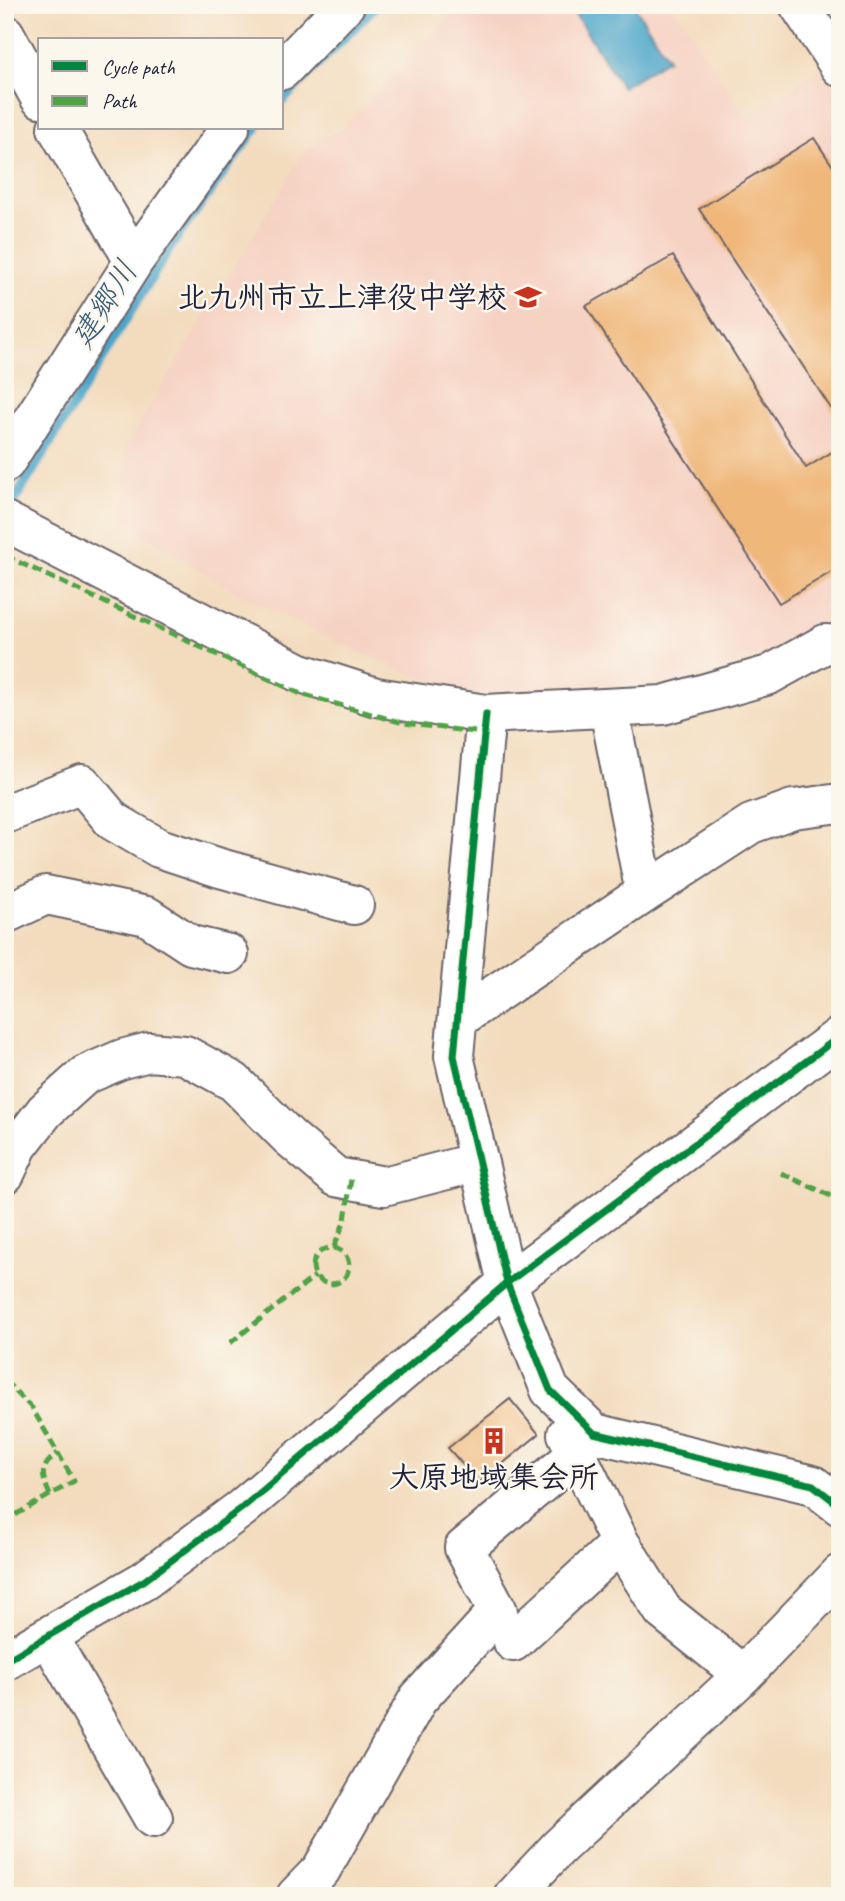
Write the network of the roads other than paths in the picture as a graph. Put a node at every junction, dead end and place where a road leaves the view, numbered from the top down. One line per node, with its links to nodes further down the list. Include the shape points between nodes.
1 (345, 5): 5 (street)
2 (799, 5): 4 (street)
3 (11, 58): 6 (street)
4 (840, 67)
5 (284, 69)
6 (38, 94)
7 (58, 130): 9 (street)
8 (229, 130): 9 (street)
9 (134, 261): 10 (street)
10 (5, 463)
11 (13, 525): 14 (street, via 298,672 376,696)
12 (840, 645): 13 (street, via 825,644 769,675 663,705)
13 (609, 709): 14 (street); 17 (street)
14 (486, 714): 22 (street)
15 (840, 803): 17 (street, via 793,808 751,824)
16 (5, 814): 18 (street, via 82,784 113,821 159,848)
17 (645, 892): 22 (street)
18 (354, 905)
19 (5, 914): 20 (street, via 46,895 147,916 191,945)
20 (229, 954)
21 (840, 1015): 23 (street)
22 (458, 1019): 24 (street, via 454,1056)
23 (832, 1042): 26 (street)
24 (478, 1162): 25 (street, via 384,1186 336,1177 234,1082 185,1055 149,1052 85,1075 45,1111); 26 (street)
25 (5, 1174)
26 (507, 1283): 27 (street); 33 (street, via 242,1508 145,1580)
27 (550, 1390): 28 (street); 29 (street, via 594,1433 813,1485)
28 (576, 1455): 30 (street); 32 (street, via 464,1548)
29 (840, 1506)
30 (620, 1543): 32 (street); 35 (street, via 663,1611)
31 (840, 1574): 35 (street)
32 (505, 1627): 37 (street, via 418,1699 320,1870)
33 (48, 1636): 34 (street); 36 (street)
34 (5, 1661)
35 (743, 1675): 38 (street)
36 (153, 1818)
37 (296, 1896)
38 (513, 1896)

